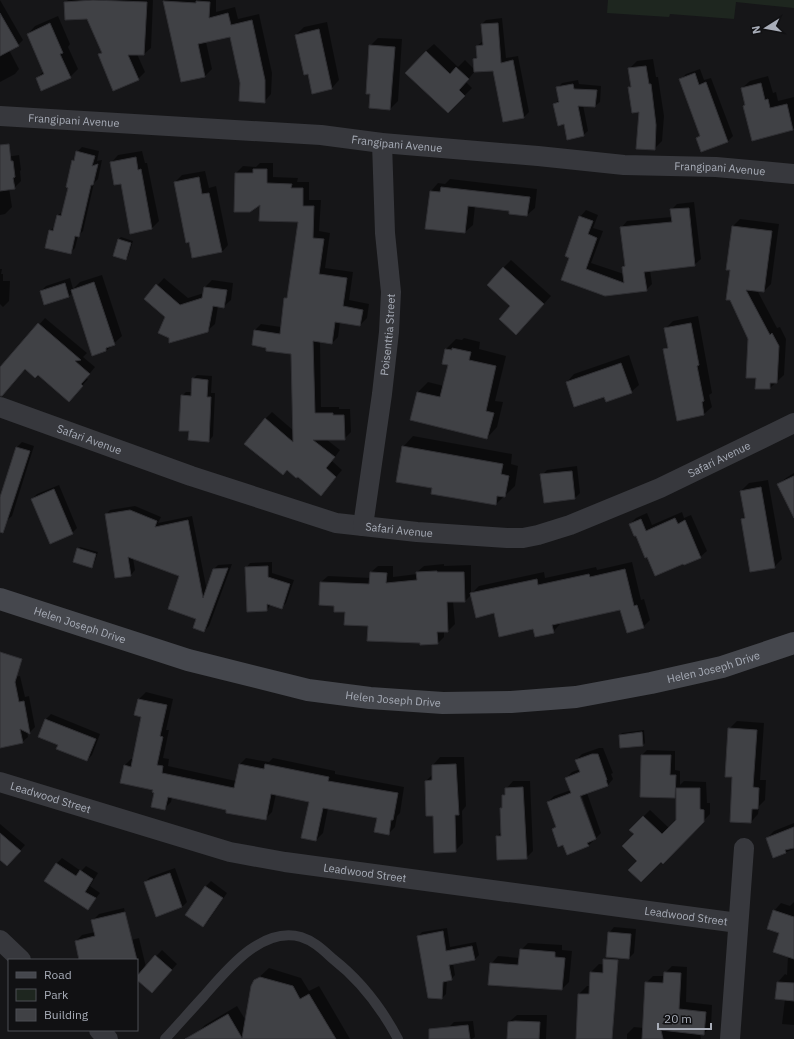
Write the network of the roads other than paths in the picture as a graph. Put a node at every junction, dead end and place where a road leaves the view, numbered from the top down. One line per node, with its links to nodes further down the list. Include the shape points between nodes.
1 (0, 116): 2 (street, Frangipani Avenue, via 322,135)
2 (382, 143): 3 (street, Frangipani Avenue, via 624,165); 6 (street, Poisenttia Street, via 390,292 389,332)
3 (794, 174)
4 (0, 407): 6 (street, Safari Avenue, via 191,476 330,521)
5 (794, 422): 6 (street, Safari Avenue, via 660,488 570,525 538,535 507,538)
6 (363, 526)
7 (0, 599): 8 (street, Helen Joseph Drive, via 188,660 308,690 370,698 443,703 511,702 576,697 722,666)
8 (794, 643)
9 (0, 782): 11 (street, Leadwood Street, via 230,852 285,862)
10 (744, 848): 11 (street)
11 (738, 923): 18 (street)
12 (2, 946): 13 (street)
13 (20, 959)
14 (99, 1031): 15 (street)
15 (108, 1039)
16 (165, 1039): 17 (lane, via 244,954 270,939 289,936 314,942 340,964 366,990)
17 (398, 1039)
18 (730, 1039)

